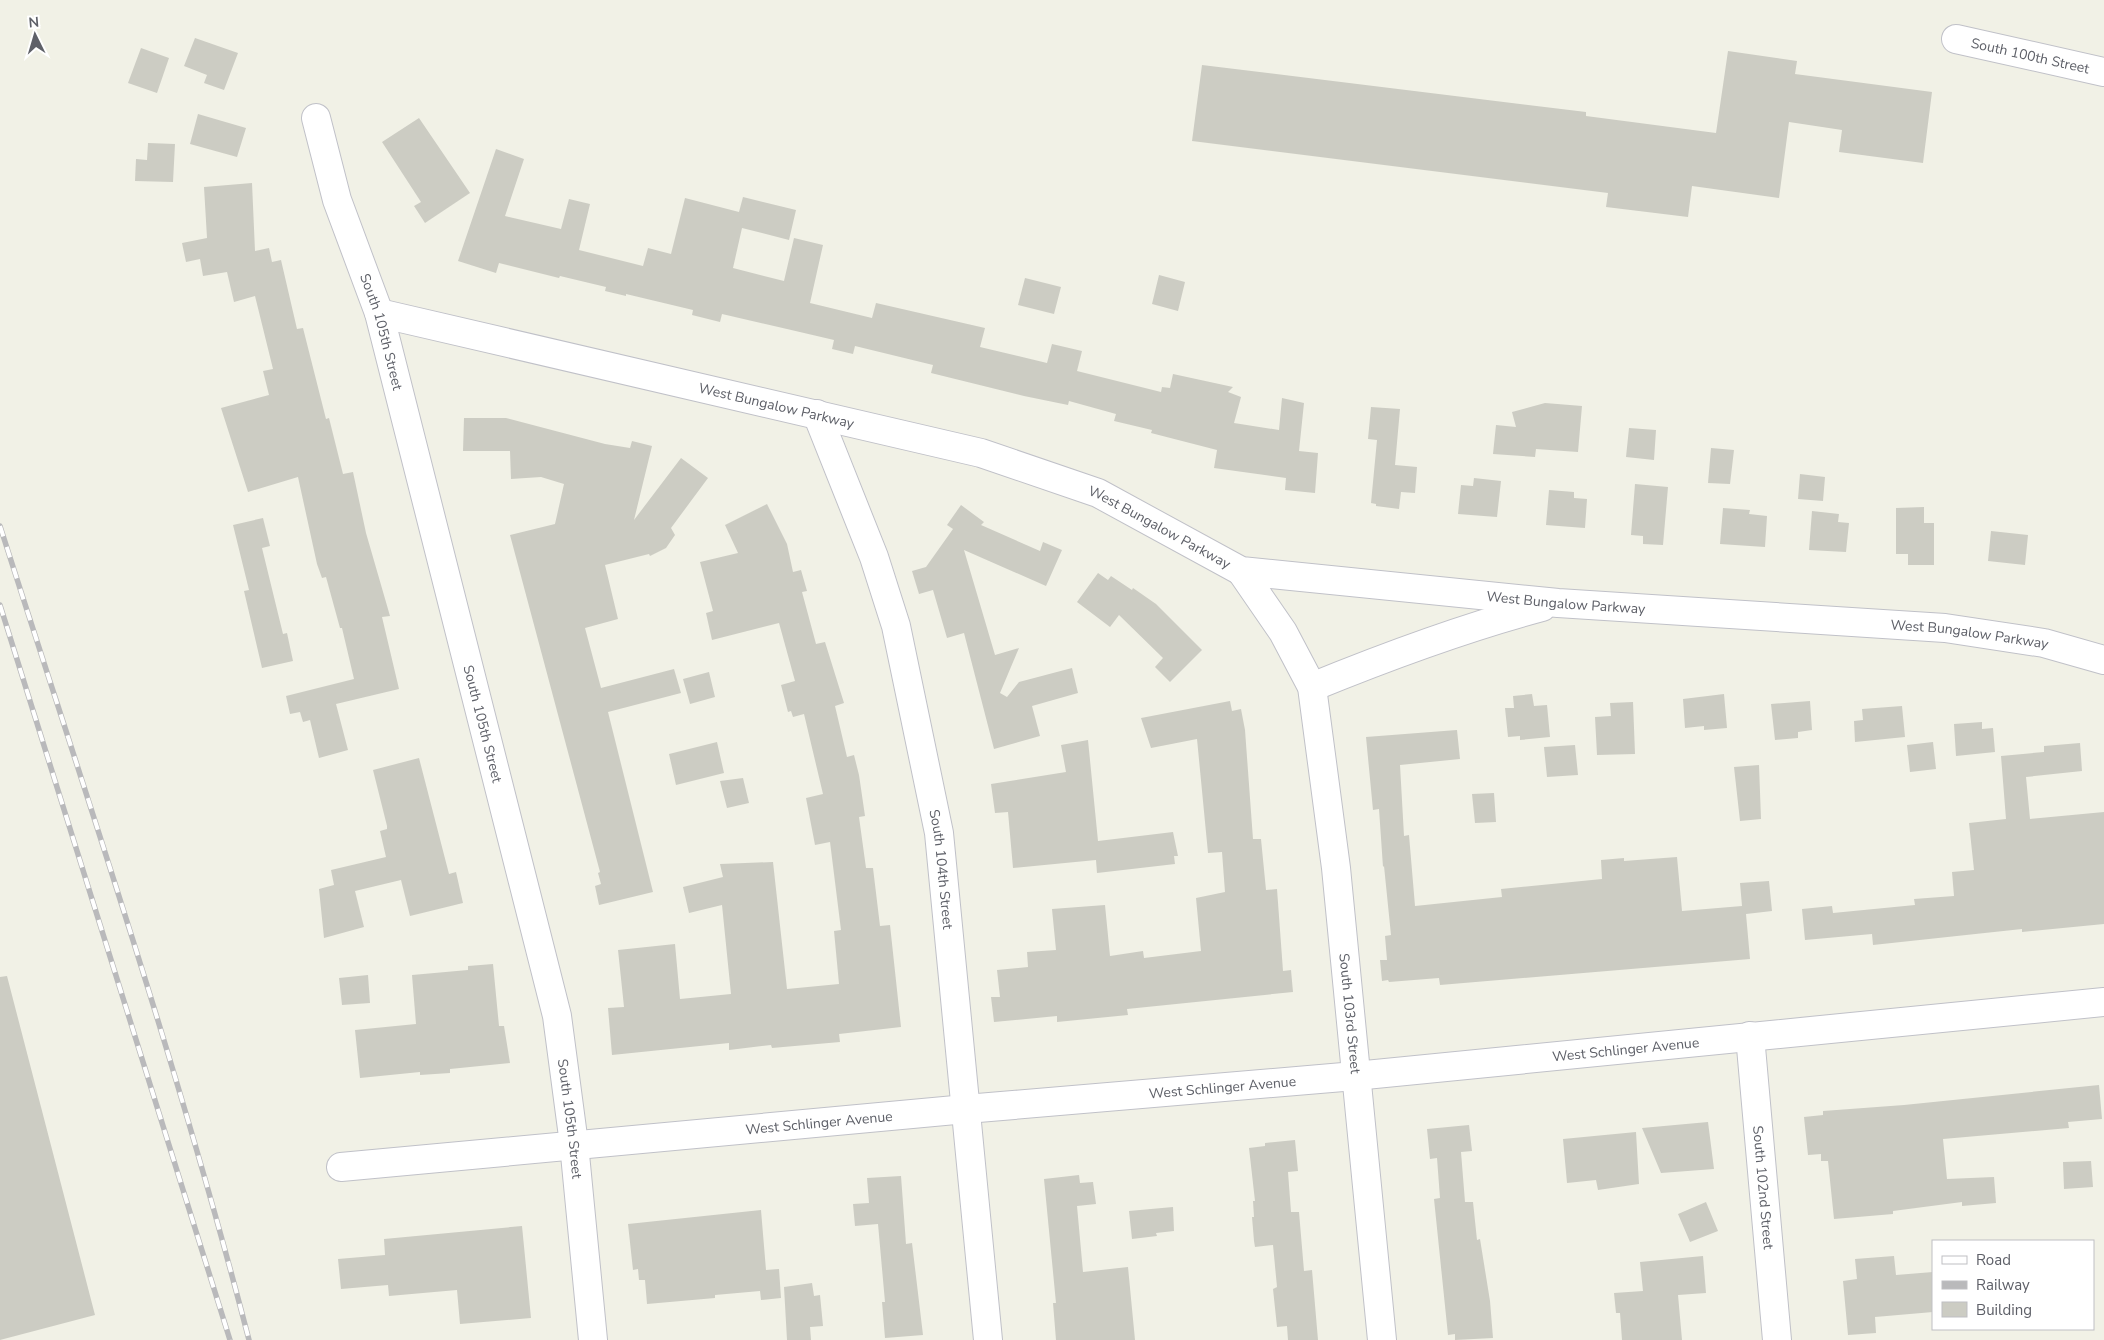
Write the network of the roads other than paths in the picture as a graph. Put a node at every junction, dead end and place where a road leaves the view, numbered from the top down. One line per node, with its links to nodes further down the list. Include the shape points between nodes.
1 (1956, 39): 2 (street, South 100th Street)
2 (2104, 72)
3 (316, 118): 4 (street, South 105th Street, via 337,200)
4 (379, 313): 5 (street, West Bungalow Parkway); 14 (street, South 105th Street, via 557,1016)
5 (817, 414): 6 (street, West Bungalow Parkway, via 981,454 1098,492); 13 (street, South 104th Street, via 874,557 896,626 912,700 939,833)
6 (1241, 571): 7 (street, West Bungalow Parkway); 9 (street, South 103rd Street, via 1283,632)
7 (1558, 603): 8 (street, West Bungalow Parkway, via 1945,628 2044,642); 9 (street, via 1408,648)
8 (2104, 660)
9 (1312, 687): 12 (street, South 103rd Street, via 1336,868)
10 (2104, 1002): 11 (street, West Schlinger Avenue)
11 (1750, 1036): 12 (street, West Schlinger Avenue); 19 (street, South 102nd Street)
12 (1355, 1076): 13 (street, West Schlinger Avenue); 18 (street, South 103rd Street)
13 (966, 1108): 14 (street, West Schlinger Avenue); 17 (street, South 104th Street)
14 (574, 1144): 15 (street, West Schlinger Avenue); 16 (street, South 105th Street)
15 (341, 1167)
16 (593, 1340)
17 (988, 1340)
18 (1382, 1340)
19 (1777, 1340)

